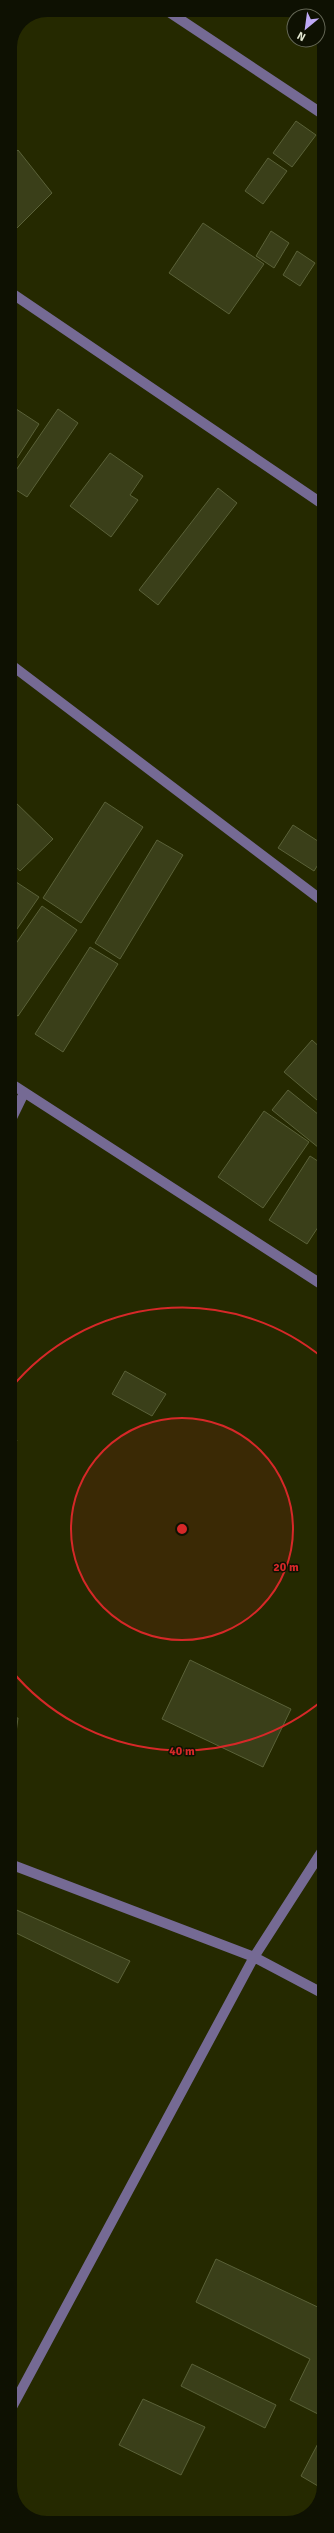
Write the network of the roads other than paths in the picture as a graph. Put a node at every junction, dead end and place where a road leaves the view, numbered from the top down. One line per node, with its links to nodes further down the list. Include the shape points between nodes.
1 (177, 17): 2 (street)
2 (317, 110)
3 (17, 297): 4 (street)
4 (317, 500)
5 (17, 669): 6 (street)
6 (317, 897)
7 (17, 1088): 8 (street)
8 (24, 1093): 9 (street); 10 (street)
9 (17, 1108)
10 (317, 1281)
11 (317, 1859): 13 (street)
12 (17, 1867): 13 (street)
13 (254, 1957): 14 (street); 15 (street)
14 (317, 1990)
15 (17, 2397)

